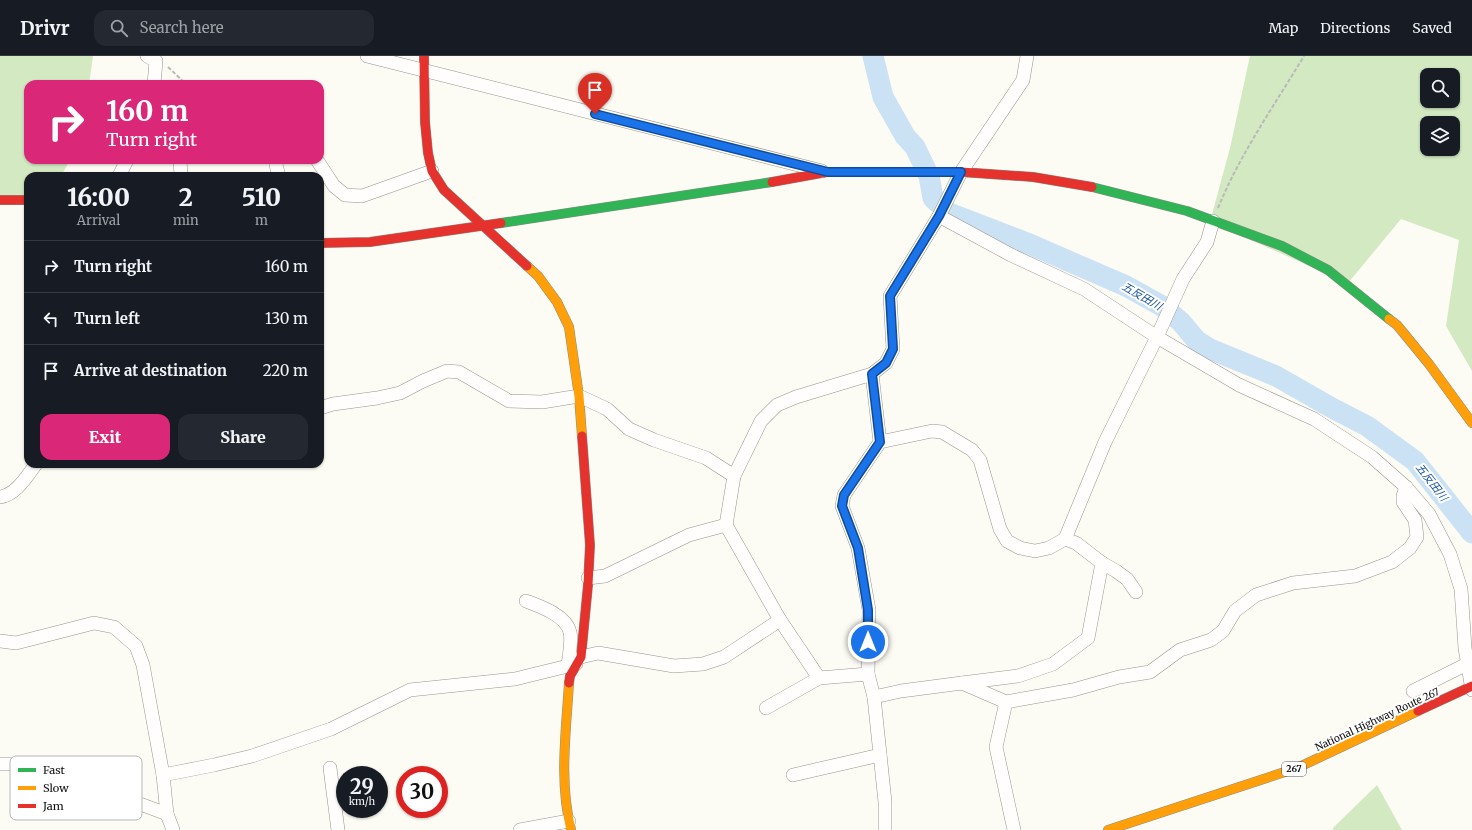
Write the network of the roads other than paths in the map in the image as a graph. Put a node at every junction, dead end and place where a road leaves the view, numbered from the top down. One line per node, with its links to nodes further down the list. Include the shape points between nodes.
1 (367, 56): 5 (street)
2 (424, 56): 5 (main road)
3 (1027, 56): 10 (street, via 1023,80)
4 (152, 58): 6 (street)
5 (424, 71): 8 (main road, via 425,122); 9 (street)
6 (154, 80)
7 (320, 164): 8 (street, via 334,186 345,195 362,196)
8 (432, 171): 15 (main road, via 444,190)
9 (828, 172): 10 (main road); 15 (main road)
10 (961, 172): 13 (street); 14 (main road, via 1033,177 1104,189 1187,211)
11 (0, 200): 12 (main road)
12 (24, 200)
13 (939, 216): 17 (street, via 1011,255 1084,290); 18 (street, via 890,296 893,349 886,363)
14 (1213, 221): 17 (street, via 1207,242 1183,279); 21 (main road, via 1282,246 1328,270 1397,325 1430,364)
15 (483, 226): 16 (main road, via 370,242); 19 (main road, via 538,276 557,302 569,327)
16 (324, 243)
17 (1157, 337): 25 (street, via 1239,385 1314,419 1372,457); 28 (street, via 1105,442)
18 (872, 374): 22 (street); 24 (street, via 776,405 761,421)
19 (579, 396): 20 (street, via 542,402 509,401 459,372 447,372 400,393); 24 (street, via 606,409 629,430 706,458); 30 (main road, via 590,545)
20 (324, 407)
21 (1472, 423)
22 (880, 442): 28 (street, via 932,431 942,432 972,450 980,460 1000,529 1007,541 1020,548 1035,551 1049,548); 37 (street, via 844,495 842,506 858,548 868,610)
23 (33, 468): 26 (street, via 19,486)
24 (734, 476): 27 (street)
25 (1406, 487): 36 (street, via 1429,514 1450,554 1461,589); 43 (street, via 1403,502 1415,520 1417,537 1410,548 1392,562 1355,576 1292,583 1256,595 1235,611 1223,631 1211,640 1180,650 1150,672)
26 (0, 497)
27 (726, 524): 30 (street, via 689,535 605,576); 33 (street)
28 (1064, 539): 29 (street, via 1076,543)
29 (1102, 563): 31 (street, via 1127,579); 39 (street, via 1088,638 1053,664 1018,676)
30 (588, 578): 35 (main road)
31 (1136, 592)
32 (526, 601): 35 (street, via 548,609 565,623 570,632)
33 (780, 620): 35 (street, via 724,657 703,664 674,666 598,653); 38 (street)
34 (0, 641): 47 (street, via 16,643 94,623 114,627 136,646 143,665)
35 (575, 662): 47 (street, via 515,678 410,690 331,729 252,756); 51 (main road, via 570,676 564,752 564,782)
36 (1467, 664): 40 (street); 41 (street)
37 (868, 674): 38 (street); 42 (street)
38 (819, 678): 44 (street)
39 (962, 683): 42 (street); 43 (street)
40 (1472, 687): 57 (main road, National Highway Route 267 / 267, via 1297,768)
41 (1413, 691)
42 (874, 697): 45 (street)
43 (1006, 702): 56 (street, via 996,747)
44 (766, 708)
45 (880, 755): 48 (street); 55 (street)
46 (330, 768): 53 (street)
47 (163, 775): 50 (street)
48 (793, 775)
49 (142, 805): 50 (street)
50 (167, 814): 52 (street)
51 (570, 826): 54 (street)
52 (173, 830)
53 (338, 830)
54 (520, 830)
55 (885, 830)
56 (1014, 830)
57 (1108, 830)

